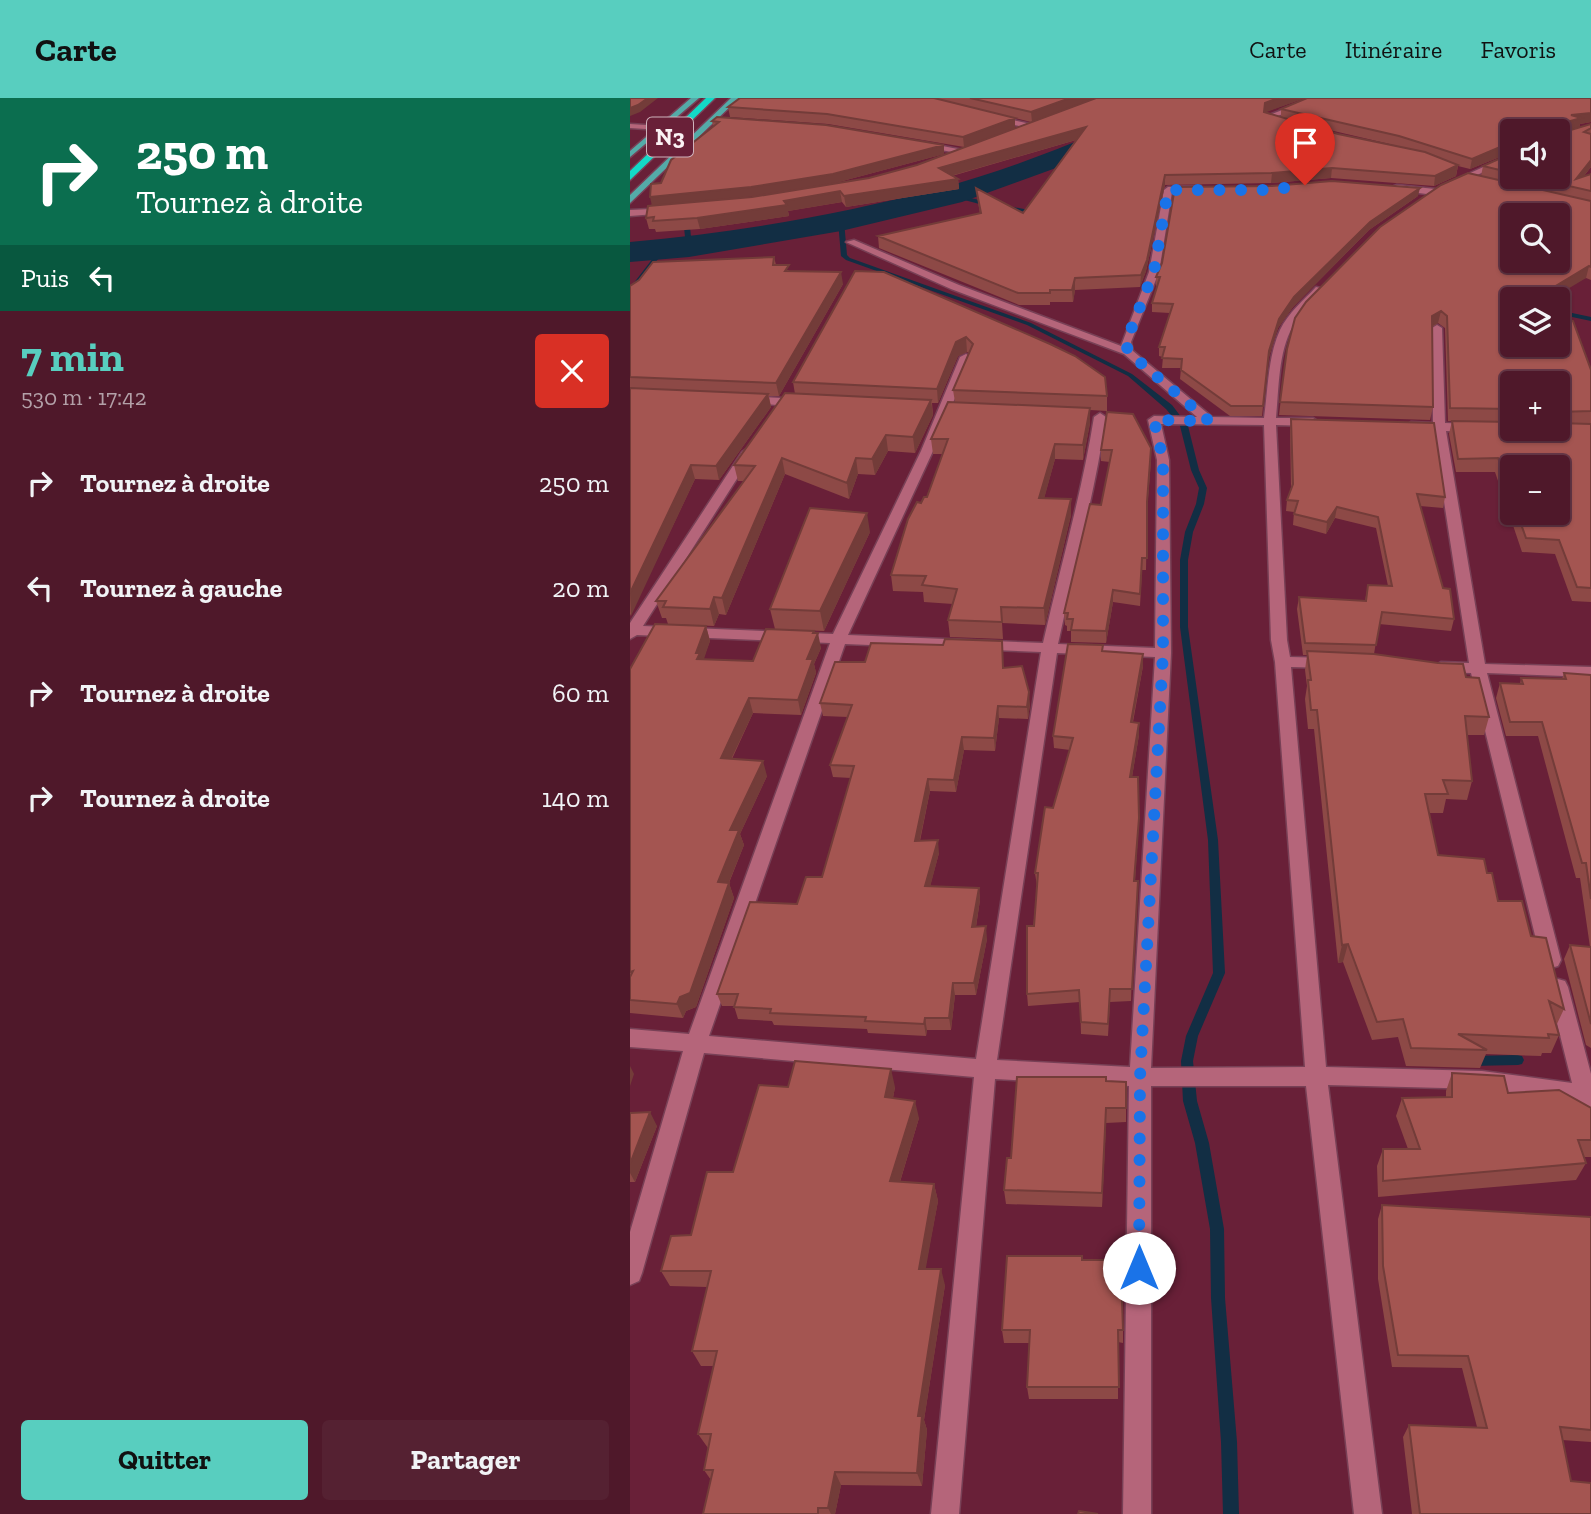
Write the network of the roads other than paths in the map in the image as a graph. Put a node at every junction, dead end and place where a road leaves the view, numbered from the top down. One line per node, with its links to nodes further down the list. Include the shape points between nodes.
1 (695, 98): 12 (main road)
2 (711, 98): 20 (highway, N3)
3 (735, 98): 6 (main road)
4 (1320, 98): 9 (street, via 1268,117)
5 (978, 114): 11 (street)
6 (711, 120): 7 (street); 25 (main road)
7 (723, 121)
8 (1043, 123): 11 (street)
9 (1292, 125)
10 (630, 126): 12 (street)
11 (1032, 127): 13 (street)
12 (661, 128): 17 (main road)
13 (1009, 135)
14 (914, 143): 16 (street)
15 (975, 148): 16 (street)
16 (963, 152): 18 (street)
17 (630, 155)
18 (939, 161)
19 (1500, 161): 23 (street)
20 (630, 177)
21 (1387, 187): 23 (street)
22 (1203, 188): 31 (street, via 1168,190 1154,271 1126,342)
23 (1435, 191): 24 (street)
24 (1425, 199)
25 (630, 200)
26 (678, 209): 27 (street)
27 (630, 213)
28 (851, 242): 31 (street)
29 (1328, 281): 37 (street, via 1286,329)
30 (1437, 328): 40 (street)
31 (1128, 352): 36 (street)
32 (966, 357): 44 (street)
33 (728, 399): 34 (street)
34 (811, 403)
35 (1100, 417): 45 (street, via 1090,482)
36 (1209, 421): 37 (street); 46 (street, via 1147,419 1163,460)
37 (1270, 421): 38 (street); 47 (street)
38 (1322, 423)
39 (1400, 425): 40 (street)
40 (1439, 427): 41 (street); 50 (street)
41 (1500, 429)
42 (753, 444): 43 (street)
43 (631, 631): 44 (street)
44 (839, 638): 45 (street); 53 (street)
45 (1049, 646): 46 (street); 54 (street)
46 (1163, 653): 55 (street)
47 (1283, 662): 48 (street); 56 (street)
48 (1348, 663)
49 (1426, 666): 50 (street)
50 (1478, 668): 51 (street); 57 (street)
51 (1591, 672)
52 (630, 1038): 53 (street)
53 (696, 1044): 54 (street); 58 (street)
54 (985, 1069): 55 (street); 59 (street)
55 (1140, 1077): 56 (street); 60 (street)
56 (1316, 1078): 57 (street, via 1482,1080); 61 (street)
57 (1589, 1102)
58 (630, 1273)
59 (945, 1514)
60 (1137, 1514)
61 (1368, 1514)

